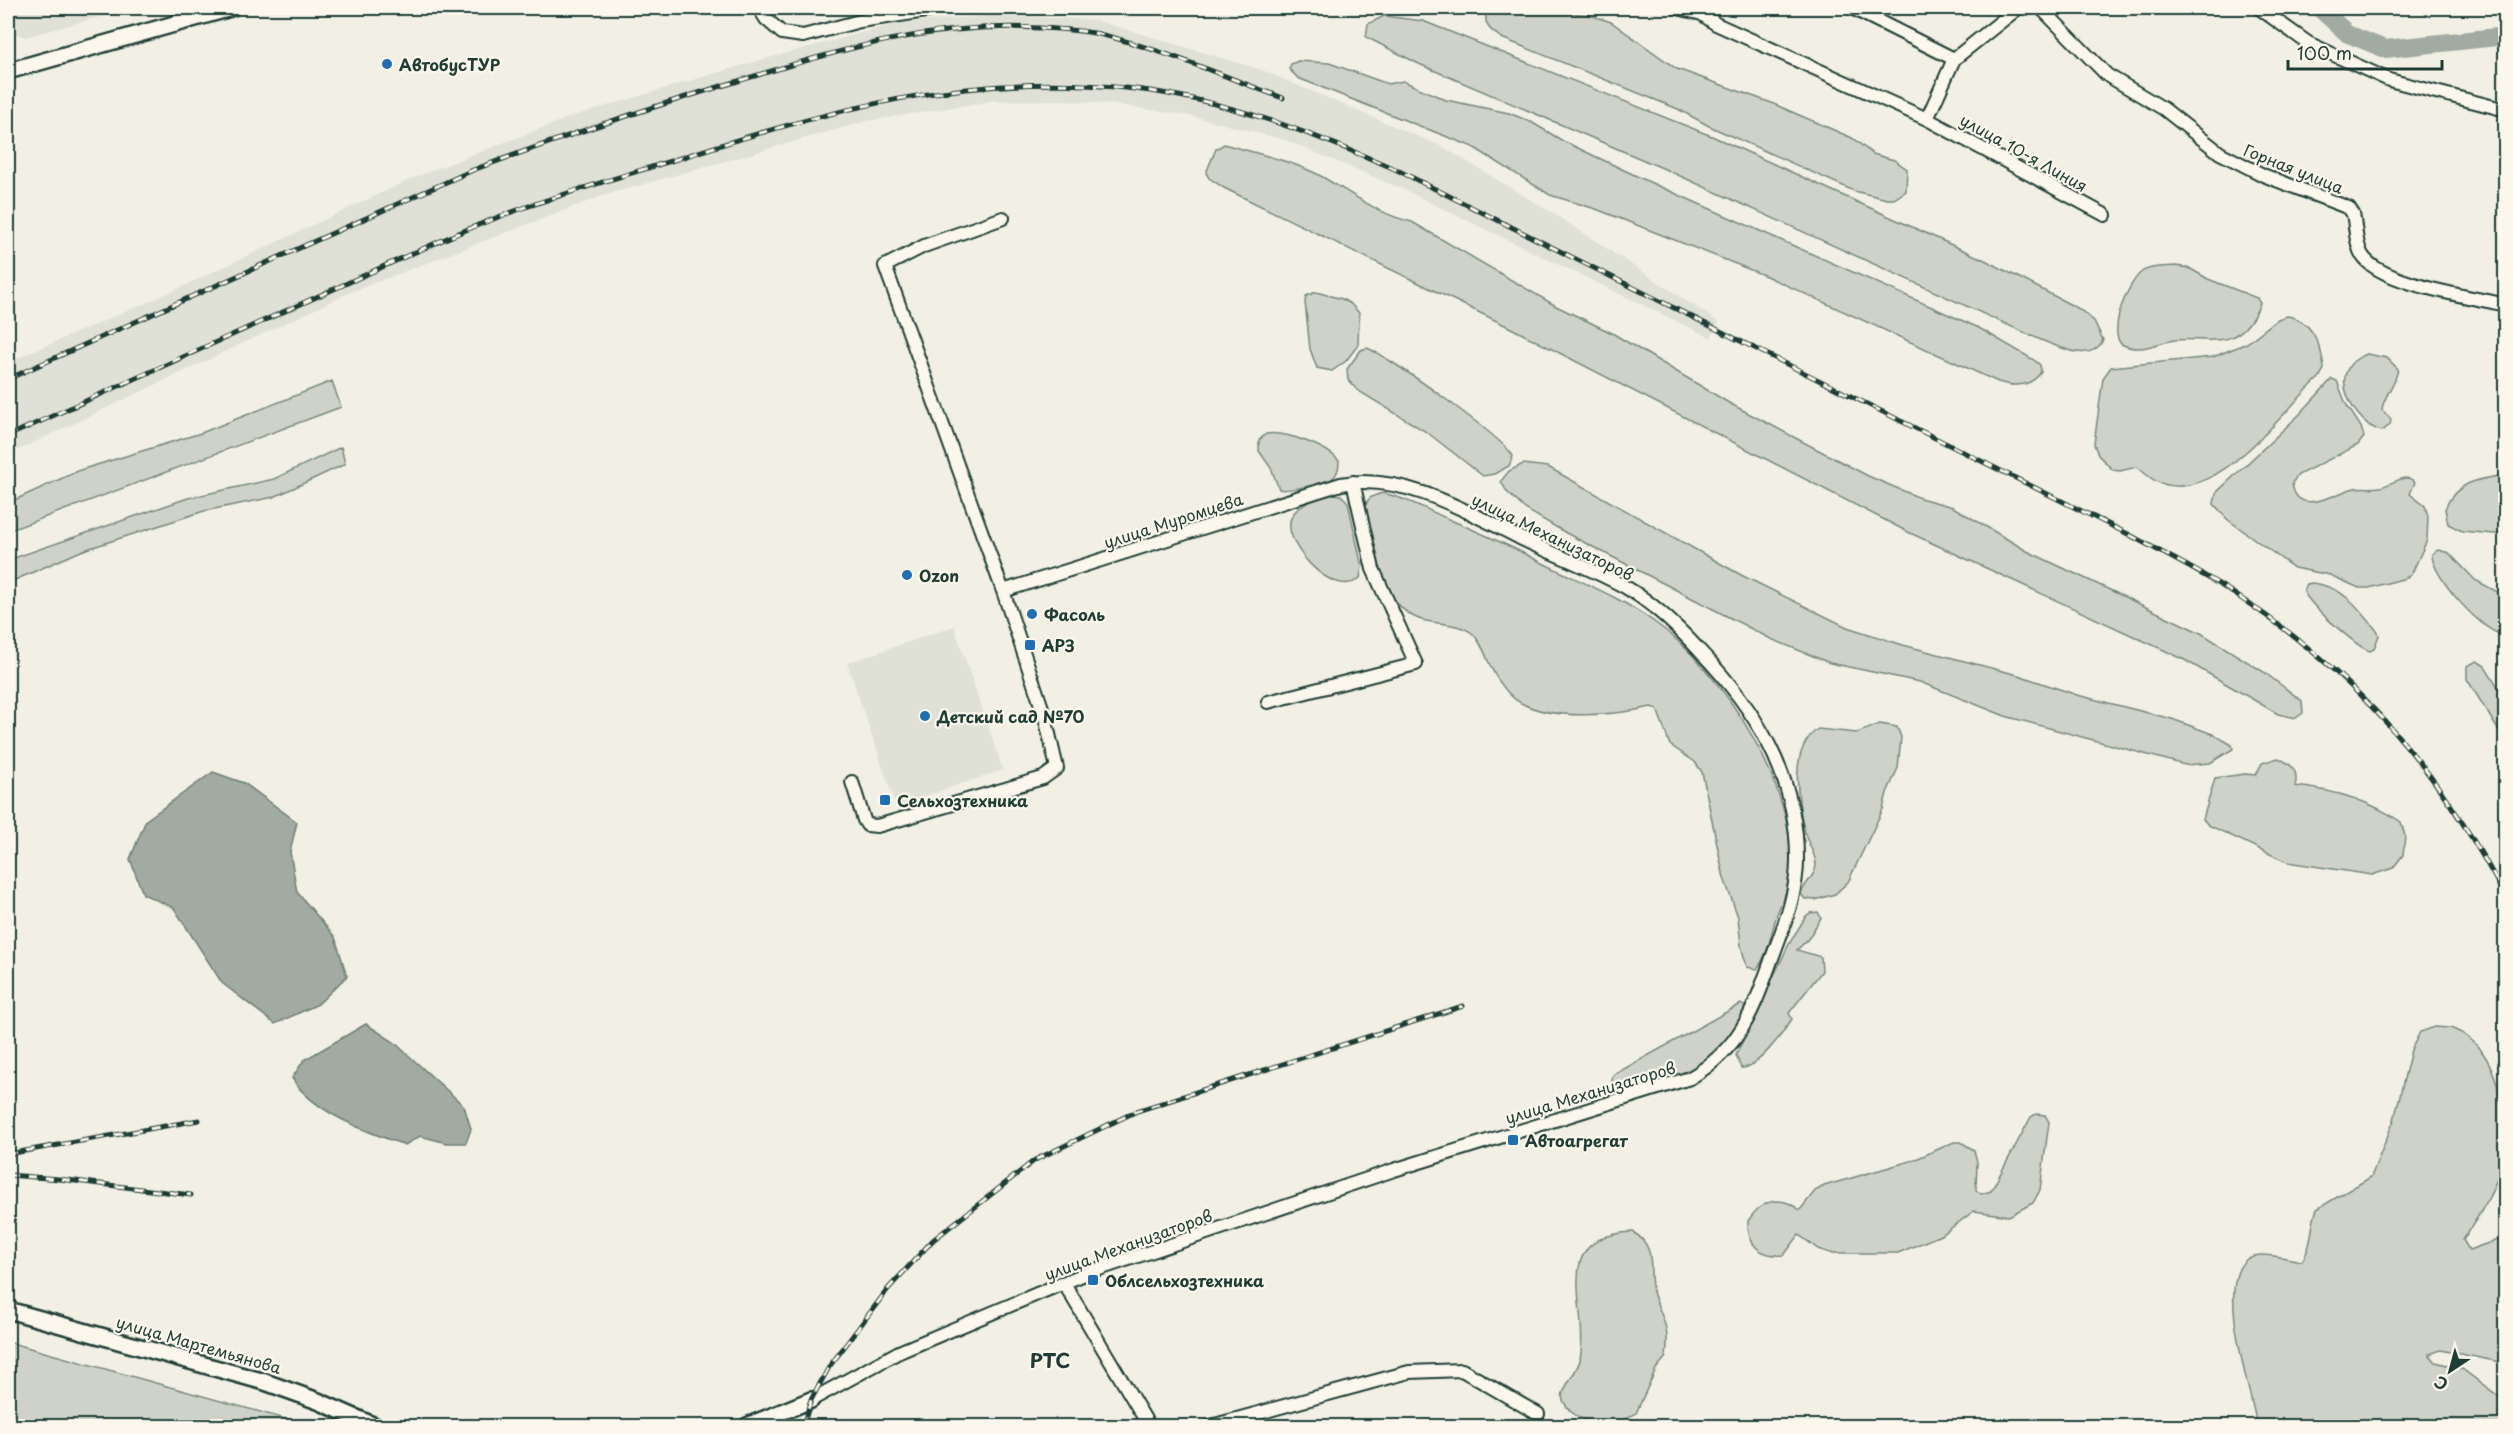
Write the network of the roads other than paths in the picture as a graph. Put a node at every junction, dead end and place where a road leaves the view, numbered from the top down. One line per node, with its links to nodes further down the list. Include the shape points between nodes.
1 (231, 8): 11 (street)
2 (759, 8): 3 (street, via 782,33 803,36 860,21)
3 (946, 8)
4 (1678, 8): 9 (street)
5 (1852, 8): 10 (street)
6 (2018, 8): 10 (street)
7 (2042, 8): 16 (street, Горная улица, via 2107,75 2164,109 2220,153 2349,208 2362,255 2381,273)
8 (2259, 8): 12 (street, via 2308,43 2389,80)
9 (1704, 11): 13 (street, via 1716,24)
10 (1954, 59): 13 (street)
11 (8, 71)
12 (2505, 110)
13 (1928, 119): 14 (street, улица 10-я Линия)
14 (2105, 215)
15 (1004, 218): 18 (street, via 909,252 885,266)
16 (2505, 305)
17 (1353, 482): 18 (street, улица Муромцева); 19 (street, via 1373,569 1416,664); 21 (street, улица Механизаторов, via 1388,483 1425,494 1627,588 1674,625 1732,686 1778,760 1797,838 1796,879 1760,992 1738,1039 1719,1059 1690,1078 1394,1170)
18 (1003, 591): 20 (street, via 1045,717 1057,768 1043,778 878,826 867,825 864,820)
19 (1268, 702)
20 (852, 782)
21 (1064, 1283): 23 (street, улица Механизаторов, via 899,1352); 27 (street)
22 (8, 1310): 25 (street, улица Мартемьянова, via 266,1382)
23 (811, 1400): 26 (street)
24 (1538, 1414): 28 (street, via 1462,1370 1409,1372)
25 (375, 1426)
26 (747, 1426)
27 (1149, 1426)
28 (1211, 1426)

